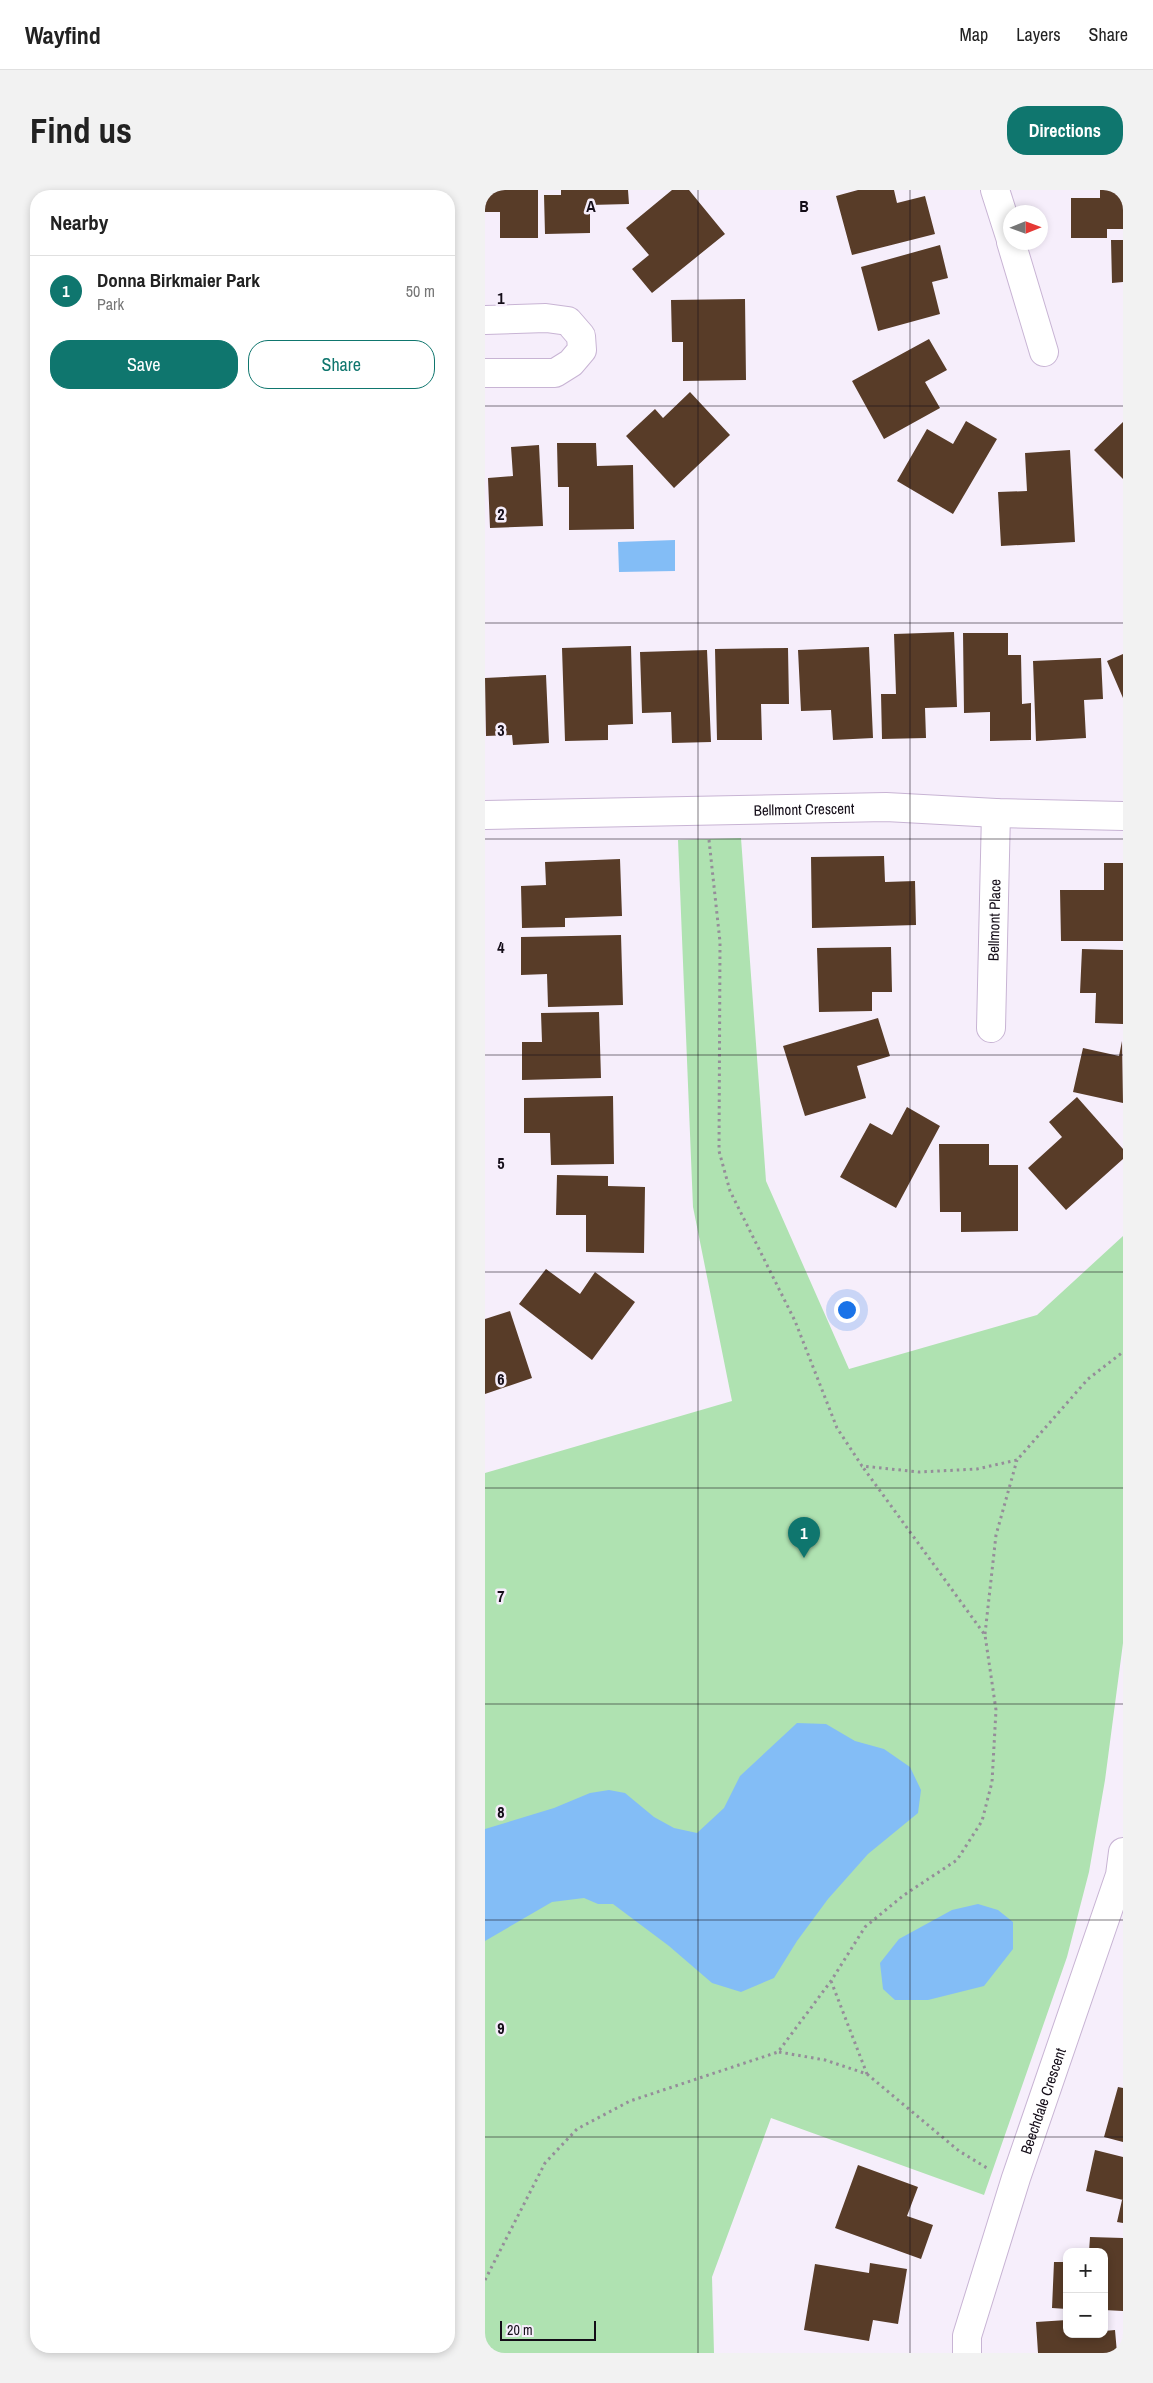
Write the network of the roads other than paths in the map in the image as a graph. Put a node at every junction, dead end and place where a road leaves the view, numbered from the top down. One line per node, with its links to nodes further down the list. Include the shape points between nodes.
1 (995, 190): 2 (street)
2 (1003, 216)
3 (1014, 250): 5 (street)
4 (485, 320): 6 (street, via 568,320 581,336 582,350 571,363 555,373)
5 (1045, 352)
6 (485, 373)
7 (996, 813): 8 (street, Bellmont Crescent, via 885,807); 9 (street, Bellmont Crescent); 10 (street, Bellmont Place)
8 (485, 815)
9 (1123, 816)
10 (991, 1028)
11 (1123, 1852): 12 (street, Beechdale Crescent, via 1120,1875 1013,2188 967,2336)
12 (967, 2353)

